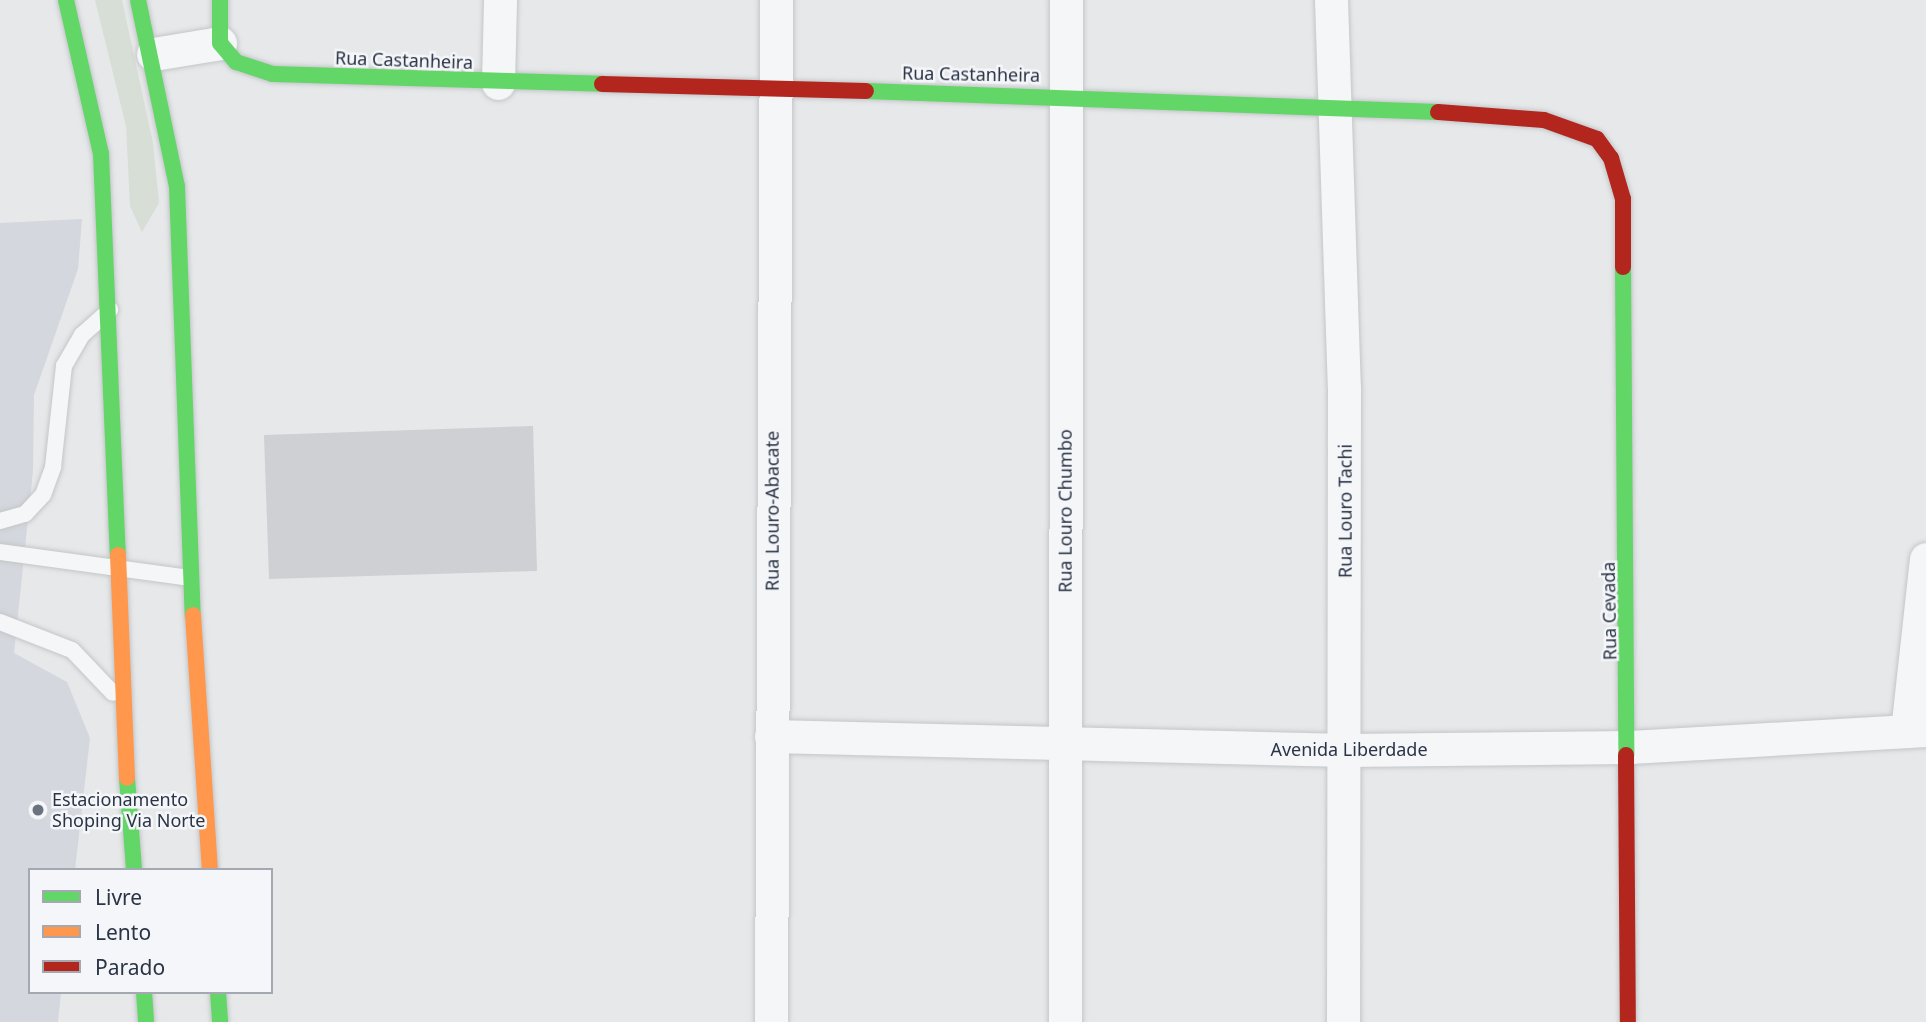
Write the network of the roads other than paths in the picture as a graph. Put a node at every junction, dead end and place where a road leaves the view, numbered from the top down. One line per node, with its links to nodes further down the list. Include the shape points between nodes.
1 (66, 0): 15 (street, via 101,154)
2 (138, 0): 9 (street)
3 (219, 0): 8 (street)
4 (500, 0): 10 (street)
5 (776, 0): 11 (street, Rua Louro-Abacate)
6 (1066, 0): 12 (street, Rua Louro Chumbo)
7 (1331, 0): 13 (street, Rua Louro Tachi)
8 (220, 43): 9 (street); 10 (street, Rua Castanheira, via 236,62 273,74)
9 (153, 54): 20 (street, via 177,187)
10 (498, 83): 11 (street, Rua Castanheira)
11 (773, 91): 12 (street, Rua Castanheira); 24 (street, Rua Louro-Abacate)
12 (1065, 95): 13 (street, Rua Castanheira); 25 (street, Rua Louro Chumbo)
13 (1334, 104): 14 (street, Rua Castanheira, via 1544,120 1572,128 1597,139 1611,158); 27 (street, Rua Louro Tachi, via 1345,387)
14 (1623, 199): 26 (street, Rua Cevada)
15 (112, 309): 16 (lane, via 82,335 64,366 53,467 43,495 25,514); 19 (street)
16 (0, 521)
17 (0, 552): 19 (lane)
18 (1926, 559): 23 (street)
19 (118, 568): 20 (lane); 22 (street)
20 (190, 578): 29 (street)
21 (0, 622): 22 (lane, via 72,650 101,676)
22 (122, 711): 28 (street)
23 (1917, 731): 26 (street, Avenida Liberdade)
24 (771, 736): 25 (street, Avenida Liberdade); 34 (street, Rua Louro-Abacate)
25 (1065, 746): 27 (street, Avenida Liberdade); 35 (street, Rua Louro Chumbo)
26 (1630, 747): 27 (street, Avenida Liberdade); 37 (street, Rua Cevada)
27 (1346, 750): 36 (street, Rua Louro Tachi)
28 (134, 868)
29 (210, 868)
30 (144, 994): 32 (street)
31 (218, 994): 33 (street)
32 (146, 1022)
33 (220, 1022)
34 (771, 1022)
35 (1065, 1022)
36 (1343, 1022)
37 (1628, 1022)

